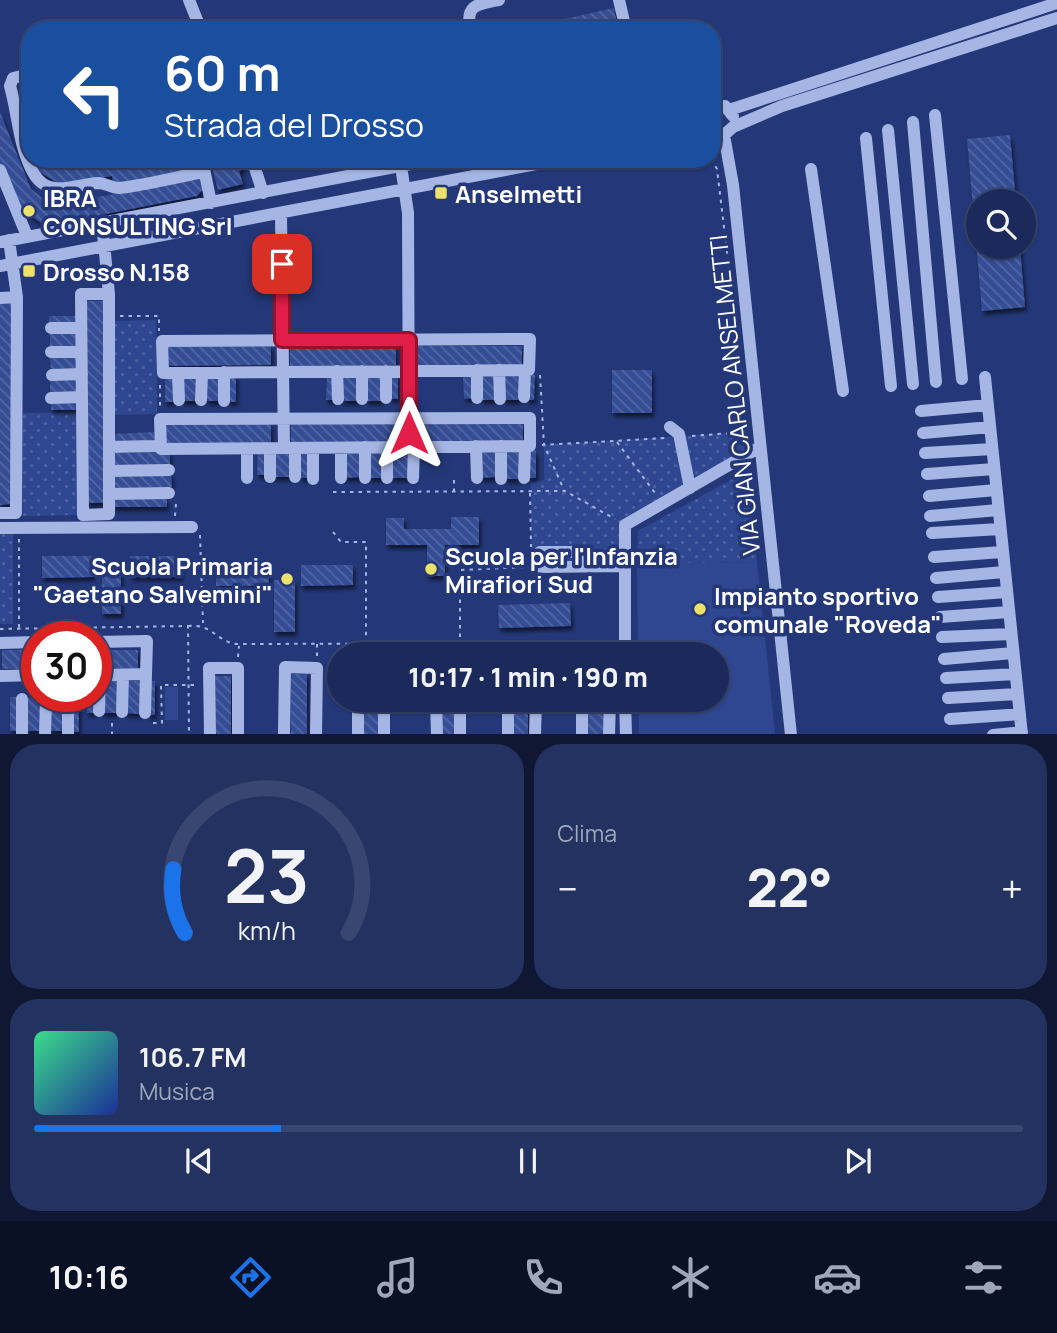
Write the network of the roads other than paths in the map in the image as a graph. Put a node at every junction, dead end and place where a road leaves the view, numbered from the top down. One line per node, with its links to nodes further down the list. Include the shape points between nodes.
1 (189, 0): 6 (street)
2 (499, 0): 7 (street, via 475,5 469,10)
3 (619, 0): 8 (street)
4 (1057, 3): 11 (street)
5 (1057, 18): 15 (street, via 782,106)
6 (197, 21)
7 (468, 21)
8 (624, 21)
9 (21, 77): 17 (street, via 10,81)
10 (721, 106): 11 (street)
11 (729, 110): 15 (street, VIA GIAN CARLO ANSELMETTI)
12 (935, 115): 59 (street)
13 (913, 122): 60 (street)
14 (888, 130): 61 (street)
15 (723, 132): 90 (street, VIA GIAN CARLO ANSELMETTI, via 733,185)
16 (866, 138): 62 (street)
17 (21, 140)
18 (32, 168): 19 (street, via 54,189 97,183 117,188)
19 (192, 168)
20 (204, 168): 29 (street)
21 (255, 168): 28 (street)
22 (391, 168): 28 (street)
23 (401, 168): 27 (street)
24 (519, 168): 27 (street)
25 (811, 169): 63 (street)
26 (0, 170): 32 (street)
27 (405, 191): 30 (street); 42 (street)
28 (263, 193): 29 (street)
29 (211, 203): 31 (street)
30 (281, 214): 34 (street); 41 (street)
31 (102, 223): 32 (street); 34 (street)
32 (27, 236): 33 (street)
33 (5, 241): 35 (street)
34 (106, 247): 35 (street); 36 (street)
35 (6, 265): 37 (street)
36 (109, 294): 40 (street, via 81,294); 86 (street)
37 (17, 297): 38 (street); 119 (street, via 16,513)
38 (0, 298)
39 (51, 328): 40 (street)
40 (81, 328): 44 (street)
41 (282, 340): 42 (street); 49 (street); 54 (street, via 162,341 163,373)
42 (409, 340): 45 (street); 48 (street, via 530,339)
43 (51, 352): 44 (street)
44 (81, 352): 57 (street)
45 (409, 370): 46 (street); 52 (street); 78 (street)
46 (477, 370): 47 (street); 68 (street)
47 (499, 370): 48 (street); 69 (street)
48 (527, 370): 65 (street)
49 (282, 371): 50 (street); 53 (street); 77 (street)
50 (337, 371): 51 (street); 70 (street)
51 (362, 371): 52 (street); 71 (street)
52 (387, 371): 67 (street)
53 (224, 372): 55 (street); 74 (street)
54 (178, 373): 55 (street); 72 (street)
55 (202, 373): 73 (street)
56 (52, 374): 57 (street)
57 (82, 374): 64 (street)
58 (985, 377): 75 (street)
59 (962, 379)
60 (936, 382)
61 (913, 384)
62 (891, 387)
63 (843, 391)
64 (82, 397): 66 (street); 116 (street, via 83,515 109,514)
65 (524, 397)
66 (51, 398)
67 (386, 398)
68 (477, 398)
69 (500, 398)
70 (338, 399)
71 (362, 399)
72 (179, 400)
73 (201, 400)
74 (224, 401)
75 (988, 405): 76 (street); 80 (street)
76 (920, 411)
77 (283, 418): 78 (street); 91 (street); 94 (street, via 160,419 161,449)
78 (409, 418): 85 (street, via 530,418 530,446); 89 (street)
79 (670, 427): 113 (street, via 680,437)
80 (990, 427): 81 (street); 96 (street)
81 (923, 433)
82 (155, 446): 86 (street)
83 (476, 446): 84 (street); 89 (street); 109 (street)
84 (501, 446): 85 (street); 112 (street)
85 (524, 446): 110 (street)
86 (109, 447): 100 (street)
87 (365, 447): 88 (street); 93 (street); 106 (street)
88 (387, 447): 89 (street); 107 (street)
89 (412, 447): 108 (street)
90 (760, 447): 113 (street); 185 (street, VIA GIAN CARLO ANSELMETTI)
91 (290, 448): 92 (street); 95 (street); 103 (street)
92 (313, 448): 93 (street); 111 (street)
93 (341, 448): 105 (street)
94 (247, 449): 95 (street); 104 (street)
95 (270, 449): 102 (street)
96 (992, 449): 97 (street); 98 (street)
97 (925, 453)
98 (994, 468): 101 (street); 114 (street)
99 (169, 470): 100 (street)
100 (109, 471): 116 (street)
101 (926, 474)
102 (270, 477)
103 (295, 477)
104 (247, 478)
105 (341, 478)
106 (365, 478)
107 (387, 478)
108 (413, 478)
109 (477, 478)
110 (524, 478)
111 (313, 479)
112 (501, 479)
113 (690, 488): 127 (street, via 625,525)
114 (996, 490): 117 (street); 118 (street)
115 (169, 493): 116 (street)
116 (109, 495)
117 (929, 496)
118 (998, 510): 120 (street); 122 (street)
119 (0, 513)
120 (930, 516)
121 (0, 528): 123 (street)
122 (1000, 529): 124 (street); 125 (street)
123 (196, 531)
124 (932, 533)
125 (1002, 552): 126 (street); 129 (street)
126 (934, 557)
127 (624, 566): 128 (street); 139 (street)
128 (540, 567)
129 (1004, 572): 130 (street); 131 (street)
130 (936, 578)
131 (1007, 592): 132 (street); 133 (street)
132 (938, 597)
133 (1009, 612): 134 (street); 135 (street)
134 (940, 617)
135 (1011, 634): 136 (street); 141 (street)
136 (942, 637)
137 (21, 642): 140 (street)
138 (112, 642): 145 (street, via 146,641)
139 (625, 642)
140 (0, 643)
141 (1013, 653): 142 (street); 146 (street)
142 (944, 659)
143 (112, 674): 144 (street)
144 (123, 674): 145 (street); 155 (street)
145 (146, 674): 165 (street)
146 (1015, 674): 149 (street); 150 (street)
147 (21, 675): 148 (street)
148 (0, 676)
149 (946, 678)
150 (1017, 694): 151 (street); 166 (street)
151 (948, 698)
152 (22, 712): 169 (street)
153 (46, 712): 170 (street)
154 (68, 712): 171 (street)
155 (122, 712)
156 (358, 712): 176 (street)
157 (384, 712): 177 (street)
158 (436, 712): 178 (street)
159 (460, 712): 179 (street)
160 (508, 712): 180 (street)
161 (536, 712): 181 (street)
162 (582, 712): 182 (street)
163 (610, 712): 183 (street)
164 (625, 712): 184 (street)
165 (145, 713)
166 (1020, 714): 167 (street); 168 (street)
167 (950, 719)
168 (1022, 733): 186 (street)
169 (22, 734)
170 (45, 734)
171 (68, 734)
172 (210, 734): 173 (street, via 209,668 238,668)
173 (238, 734)
174 (285, 734): 175 (street, via 285,667 317,668)
175 (316, 734)
176 (358, 734)
177 (384, 734)
178 (436, 734)
179 (460, 734)
180 (508, 734)
181 (536, 734)
182 (582, 734)
183 (609, 734)
184 (626, 734)
185 (791, 734)
186 (993, 734)

